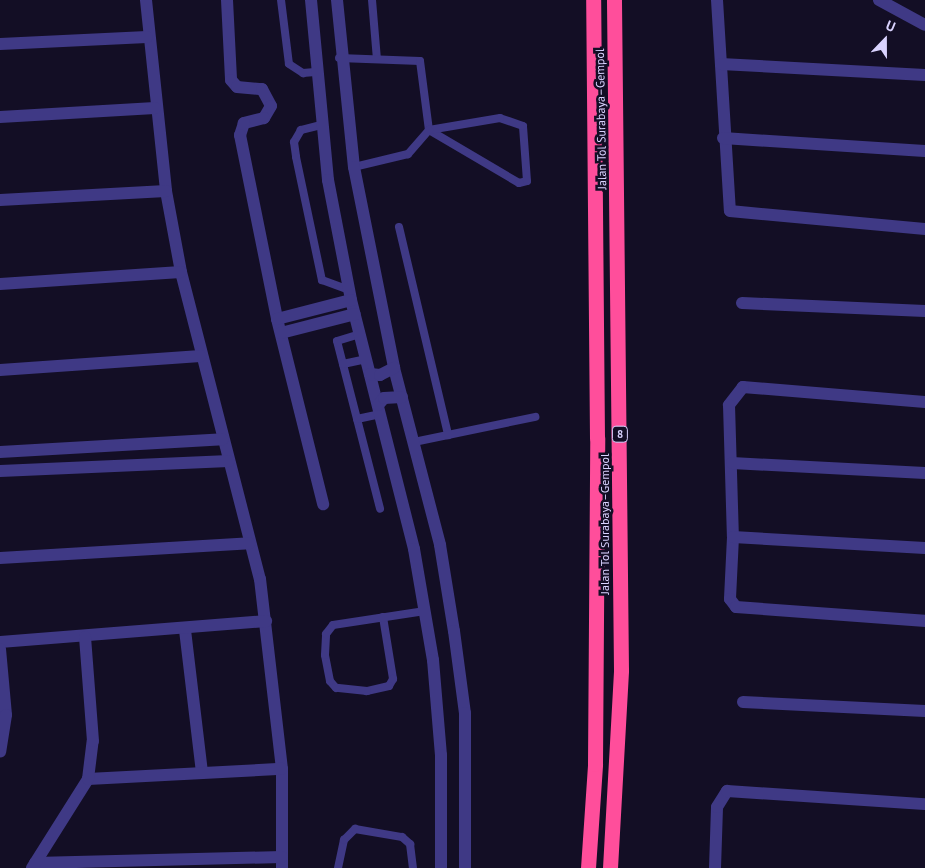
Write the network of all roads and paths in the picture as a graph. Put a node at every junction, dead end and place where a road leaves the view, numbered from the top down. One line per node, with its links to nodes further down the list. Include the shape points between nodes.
1 (134, 0): 11 (street)
2 (227, 0): 37 (street, via 231,80 237,87 262,89 271,106 264,118 244,123 240,135)
3 (281, 0): 18 (lane, via 289,64 302,73)
4 (311, 0): 18 (street)
5 (337, 0): 15 (street)
6 (372, 0): 16 (lane)
7 (593, 0): 86 (highway, Jalan Tol Surabaya–Gempol / 8, via 598,438 595,764)
8 (614, 0): 87 (highway, Jalan Tol Surabaya–Gempol / 8, via 621,670)
9 (717, 0): 17 (street)
10 (879, 0): 12 (street)
11 (146, 4): 13 (street)
12 (925, 25)
13 (147, 37): 14 (street); 20 (street)
14 (0, 44)
15 (339, 58): 16 (lane); 26 (street)
16 (377, 59): 23 (lane, via 423,63)
17 (721, 64): 19 (street); 24 (street)
18 (315, 72): 22 (street)
19 (925, 75)
20 (155, 108): 21 (street); 27 (street)
21 (0, 117)
22 (321, 125): 33 (street); 33 (lane, via 300,130 294,142 296,157 322,280)
23 (429, 130): 23 (lane, via 519,183 526,181 523,126 516,120 500,118); 26 (lane, via 408,154)
24 (723, 138): 25 (street); 30 (street, via 726,199 733,213)
25 (925, 151)
26 (354, 167): 43 (street)
27 (166, 191): 28 (street); 31 (street)
28 (0, 200)
29 (399, 227): 51 (lane)
30 (925, 228)
31 (182, 272): 32 (street); 40 (street)
32 (0, 284)
33 (350, 295): 36 (street); 37 (street)
34 (742, 302): 35 (street)
35 (925, 311)
36 (355, 314): 38 (street); 39 (street)
37 (277, 319): 38 (street)
38 (280, 334): 59 (street)
39 (360, 334): 41 (street); 42 (lane, via 337,341)
40 (201, 356): 44 (street); 52 (street)
41 (366, 359): 42 (lane); 45 (street)
42 (343, 364): 50 (lane)
43 (394, 368): 45 (street, via 380,375); 46 (street)
44 (0, 370)
45 (370, 374): 48 (street)
46 (402, 397): 48 (street, via 384,398); 53 (street)
47 (925, 402): 56 (street, via 743,387 729,405)
48 (379, 409): 50 (lane); 65 (street)
49 (535, 417): 51 (lane)
50 (357, 420): 60 (lane)
51 (448, 435): 53 (lane)
52 (223, 439): 54 (street); 55 (street)
53 (414, 442): 85 (street, via 440,545 465,714)
54 (0, 452)
55 (228, 461): 57 (street); 62 (street)
56 (732, 463): 58 (street); 61 (street)
57 (0, 471)
58 (925, 473)
59 (323, 504)
60 (380, 509)
61 (733, 537): 63 (street); 68 (street, via 730,599 745,611)
62 (250, 543): 64 (street); 67 (street)
63 (925, 548)
64 (0, 558)
65 (425, 611): 66 (lane); 84 (street, via 441,755)
66 (383, 618): 66 (lane, via 333,625 326,634 325,655 330,681 336,688 366,691 389,686 393,679)
67 (266, 621): 69 (street); 76 (street)
68 (925, 621)
69 (185, 630): 70 (street); 77 (street)
70 (85, 637): 71 (street); 78 (street, via 93,741)
71 (0, 642)
72 (0, 649): 75 (street, via 6,714)
73 (743, 702): 74 (street)
74 (925, 711)
75 (0, 752)
76 (282, 769): 77 (street); 80 (street)
77 (202, 773): 78 (street)
78 (88, 779): 81 (street)
79 (925, 804): 88 (street, via 727,791 717,807)
80 (282, 863): 81 (street)
81 (33, 866)
82 (338, 868): 83 (lane, via 344,840 355,829 402,837 410,844)
83 (413, 868)
84 (441, 868)
85 (465, 868)
86 (588, 868)
87 (610, 868)
88 (715, 868)

